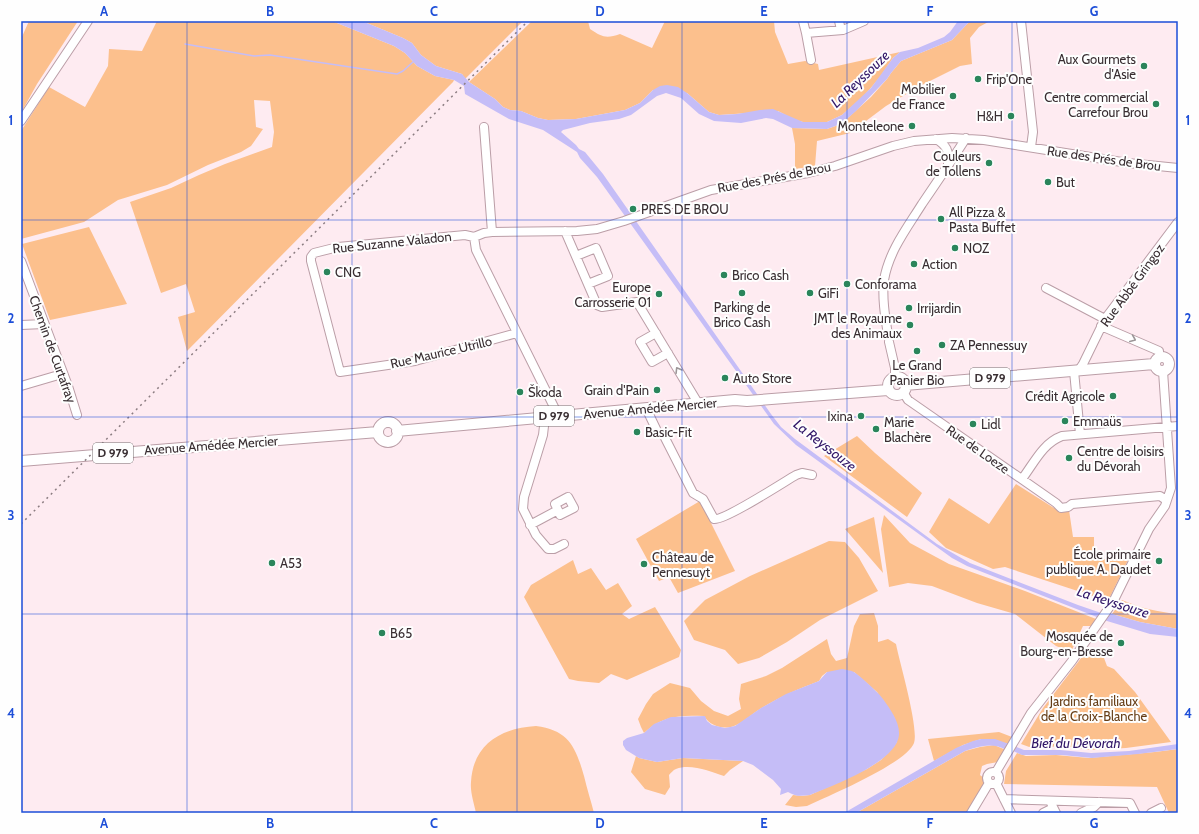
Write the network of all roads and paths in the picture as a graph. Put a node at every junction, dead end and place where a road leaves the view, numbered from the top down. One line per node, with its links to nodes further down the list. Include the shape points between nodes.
1 (88, 21): 9 (street)
2 (803, 21): 7 (street)
3 (839, 21): 6 (street)
4 (864, 21): 6 (street)
5 (1021, 21): 13 (street, via 1033,132)
6 (841, 30): 7 (street)
7 (806, 33): 8 (street)
8 (811, 60)
9 (21, 121)
10 (484, 127): 18 (street)
11 (966, 138): 12 (street, Rue des Prés de Brou); 13 (street, Rue des Prés de Brou); 14 (street)
12 (936, 139): 14 (street, via 948,150); 17 (street, Rue des Prés de Brou, via 893,146 808,173 711,190 597,229)
13 (1031, 147): 15 (street, Rue des Prés de Brou, via 1128,163)
14 (948, 166): 36 (street, via 898,241 884,279 884,311 889,338)
15 (1178, 168)
16 (1178, 222): 24 (street, Rue Abbé Gringoz)
17 (565, 231): 18 (street, Rue des Prés de Brou); 20 (street)
18 (492, 232): 19 (street, Rue des Prés de Brou)
19 (474, 237): 28 (street, via 476,250); 34 (street, Rue Suzanne Valadon, via 465,235 338,247 314,253 311,261)
20 (576, 256): 22 (street); 22 (street, via 596,248 608,276)
21 (21, 261): 25 (street, Chemin de Curtafray)
22 (588, 284): 27 (street, via 599,307 637,302)
23 (1046, 288): 24 (street)
24 (1103, 322): 30 (street, one-way to 30, via 1159,351); 32 (street, Rue Abbé Gringoz, via 1083,364)
25 (44, 324): 26 (street); 35 (street, Chemin de Curtafray)
26 (21, 325)
27 (656, 333): 29 (street); 29 (street, via 640,342 652,362)
28 (518, 334): 34 (street, Rue Maurice Utrillo, via 415,361); 42 (street)
29 (668, 353): 39 (street, one-way to 29)
30 (1157, 360): 31 (main road, via 1165,357); 32 (main road, D 979); 33 (main road, via 1156,368)
31 (1173, 362): 33 (main road)
32 (1076, 371): 38 (main road, D 979); 48 (street)
33 (1163, 371): 45 (street)
34 (340, 372)
35 (62, 374): 37 (street); 41 (street, Chemin de Curtafray)
36 (891, 384): 38 (main road, via 903,380); 38 (main road, Avenue Amédée Mercier, via 895,395); 39 (main road, Avenue Amédée Mercier / D 979, via 758,398 747,402 735,400)
37 (21, 386)
38 (904, 388): 51 (street, Rue de Loeze, via 908,400)
39 (698, 403): 40 (main road, Avenue Amédée Mercier / D 979)
40 (646, 408): 42 (main road, Avenue Amédée Mercier / D 979); 50 (street, via 656,431 664,436 693,493 703,499 714,519 719,520 796,475)
41 (77, 415)
42 (558, 415): 43 (main road, Avenue Amédée Mercier / D 979)
43 (545, 417): 46 (main road, Avenue Amédée Mercier / D 979); 54 (street, via 543,435 524,498 524,509)
44 (1178, 426): 45 (street)
45 (1167, 427): 48 (street); 52 (street, via 1171,488)
46 (397, 431): 47 (main road, via 394,425 388,422 382,424); 47 (main road, via 395,438 388,442 381,439)
47 (378, 432): 49 (main road, Avenue Amédée Mercier / D 979)
48 (1080, 434): 51 (street, via 1062,436 1048,443)
49 (21, 461)
50 (812, 475)
51 (1022, 479): 52 (street, Rue de Loeze, via 1056,502 1072,504 1160,496)
52 (1166, 500): 56 (street, via 1108,610 1031,713 996,772 999,777)
53 (558, 510): 54 (street)
54 (530, 525): 55 (street, via 548,549)
55 (564, 544)
56 (993, 783): 57 (street); 61 (street)
57 (1004, 799): 59 (street); 62 (street)
58 (1099, 802): 59 (street); 64 (street); 65 (street, via 1130,803)
59 (1053, 807): 63 (street)
60 (1161, 808): 66 (street)
61 (971, 813)
62 (1011, 813)
63 (1043, 813)
64 (1081, 813)
65 (1135, 813)
66 (1151, 813)

